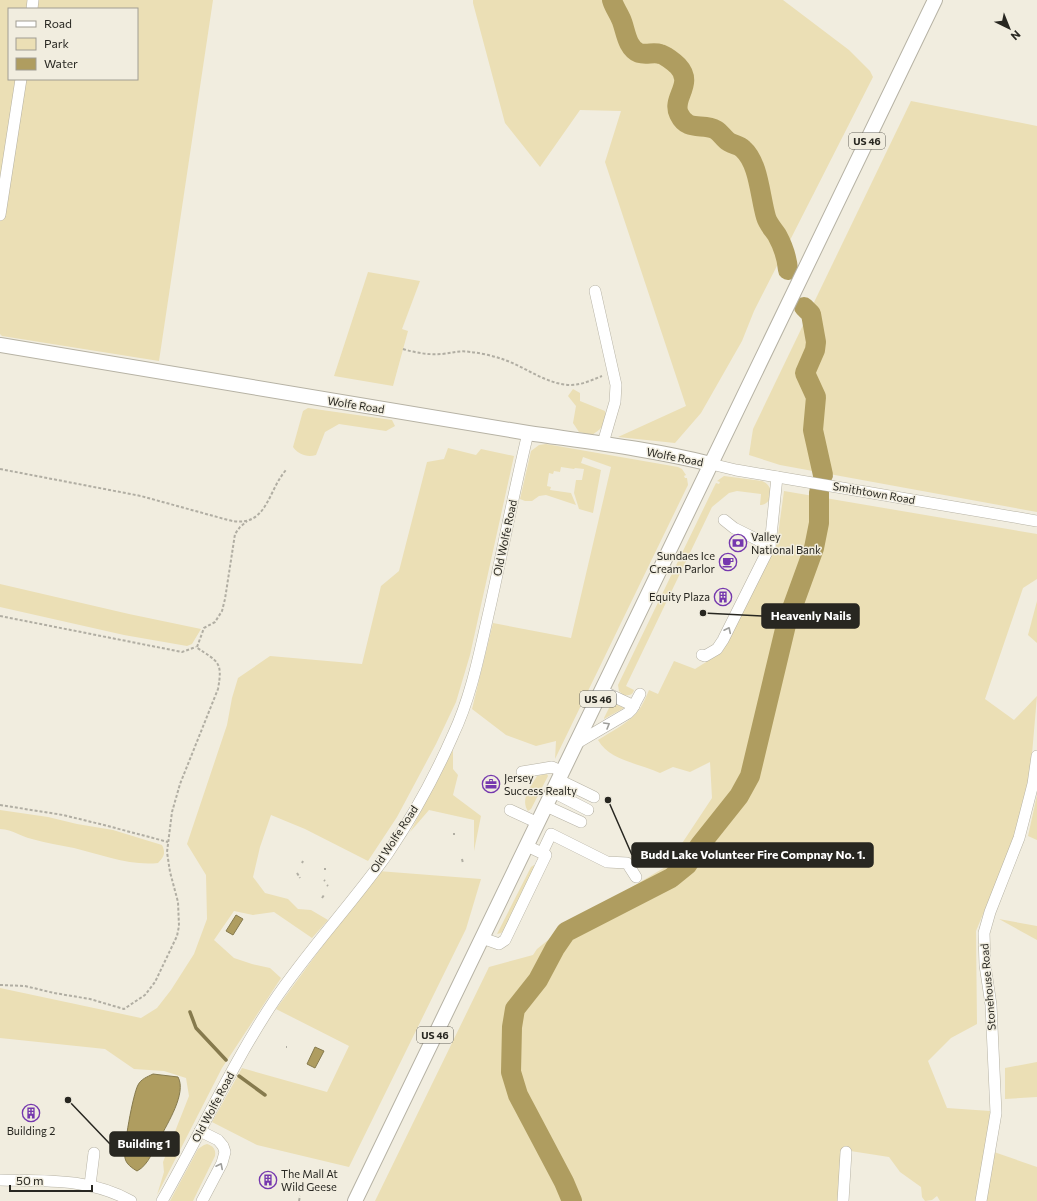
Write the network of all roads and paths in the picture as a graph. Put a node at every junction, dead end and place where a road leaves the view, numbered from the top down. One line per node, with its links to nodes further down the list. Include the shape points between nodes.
1 (936, 0): 10 (main road, US 46)
2 (21, 80): 3 (street)
3 (0, 215)
4 (594, 291): 7 (street)
5 (0, 345): 8 (main road, Wolfe Road)
6 (403, 349): 7 (path, via 429,354 469,352 505,360 561,384 582,384)
7 (613, 372): 9 (street, via 616,398)
8 (528, 433): 9 (main road, Wolfe Road); 45 (street, Old Wolfe Road, via 473,678 467,702 453,735 408,821 388,853 274,1002 243,1052)
9 (603, 443): 10 (main road, Wolfe Road)
10 (711, 464): 13 (street, Smithtown Road); 21 (main road, US 46)
11 (0, 469): 14 (path, via 141,496 234,521)
12 (287, 469): 14 (path, via 281,475 267,504)
13 (777, 476): 16 (street, Smithtown Road); 17 (street)
14 (250, 520): 19 (path, via 235,534 222,611 215,622 204,628)
15 (724, 520): 17 (street, via 734,528)
16 (1037, 521)
17 (770, 546): 20 (street, one-way to 17, via 717,649 723,640)
18 (0, 616): 19 (path, via 182,652)
19 (196, 647): 33 (path, via 217,661 220,682 180,784 172,812)
20 (702, 655)
21 (602, 691): 23 (street); 24 (main road, US 46)
22 (640, 694): 23 (street)
23 (634, 706): 24 (street, one-way to 23, via 628,713)
24 (576, 743): 27 (main road, US 46)
25 (1037, 756): 57 (street, Stonehouse Road, via 1033,784 1019,838 984,933 985,965 991,1005 996,1113)
26 (522, 772): 27 (street, via 552,768)
27 (557, 782): 28 (street); 31 (main road, US 46)
28 (590, 803)
29 (0, 805): 33 (path, via 63,815)
30 (510, 810): 31 (street)
31 (543, 813): 32 (street); 34 (main road, US 46)
32 (580, 825)
33 (168, 842): 44 (path, via 167,852 178,902 179,926 171,951 145,995 124,1009 90,999 25,986)
34 (527, 846): 35 (street); 43 (main road, US 46)
35 (542, 853): 39 (street, via 551,834 607,862 627,863); 43 (street, via 546,855 505,940 499,944)
36 (462, 859): 37 (path)
37 (463, 862)
38 (296, 873): 40 (path)
39 (636, 877)
40 (300, 878)
41 (324, 895): 42 (path)
42 (322, 898)
43 (482, 938): 55 (main road, US 46)
44 (0, 985)
45 (200, 1131): 52 (street, Old Wolfe Road); 53 (street, one-way to 45, via 225,1152 218,1140)
46 (846, 1152): 56 (street)
47 (94, 1153): 49 (street)
48 (0, 1180): 49 (street)
49 (90, 1185): 51 (street)
50 (300, 1196): 54 (path)
51 (131, 1201)
52 (162, 1201)
53 (202, 1201)
54 (300, 1201)
55 (355, 1201)
56 (843, 1201)
57 (981, 1201)

